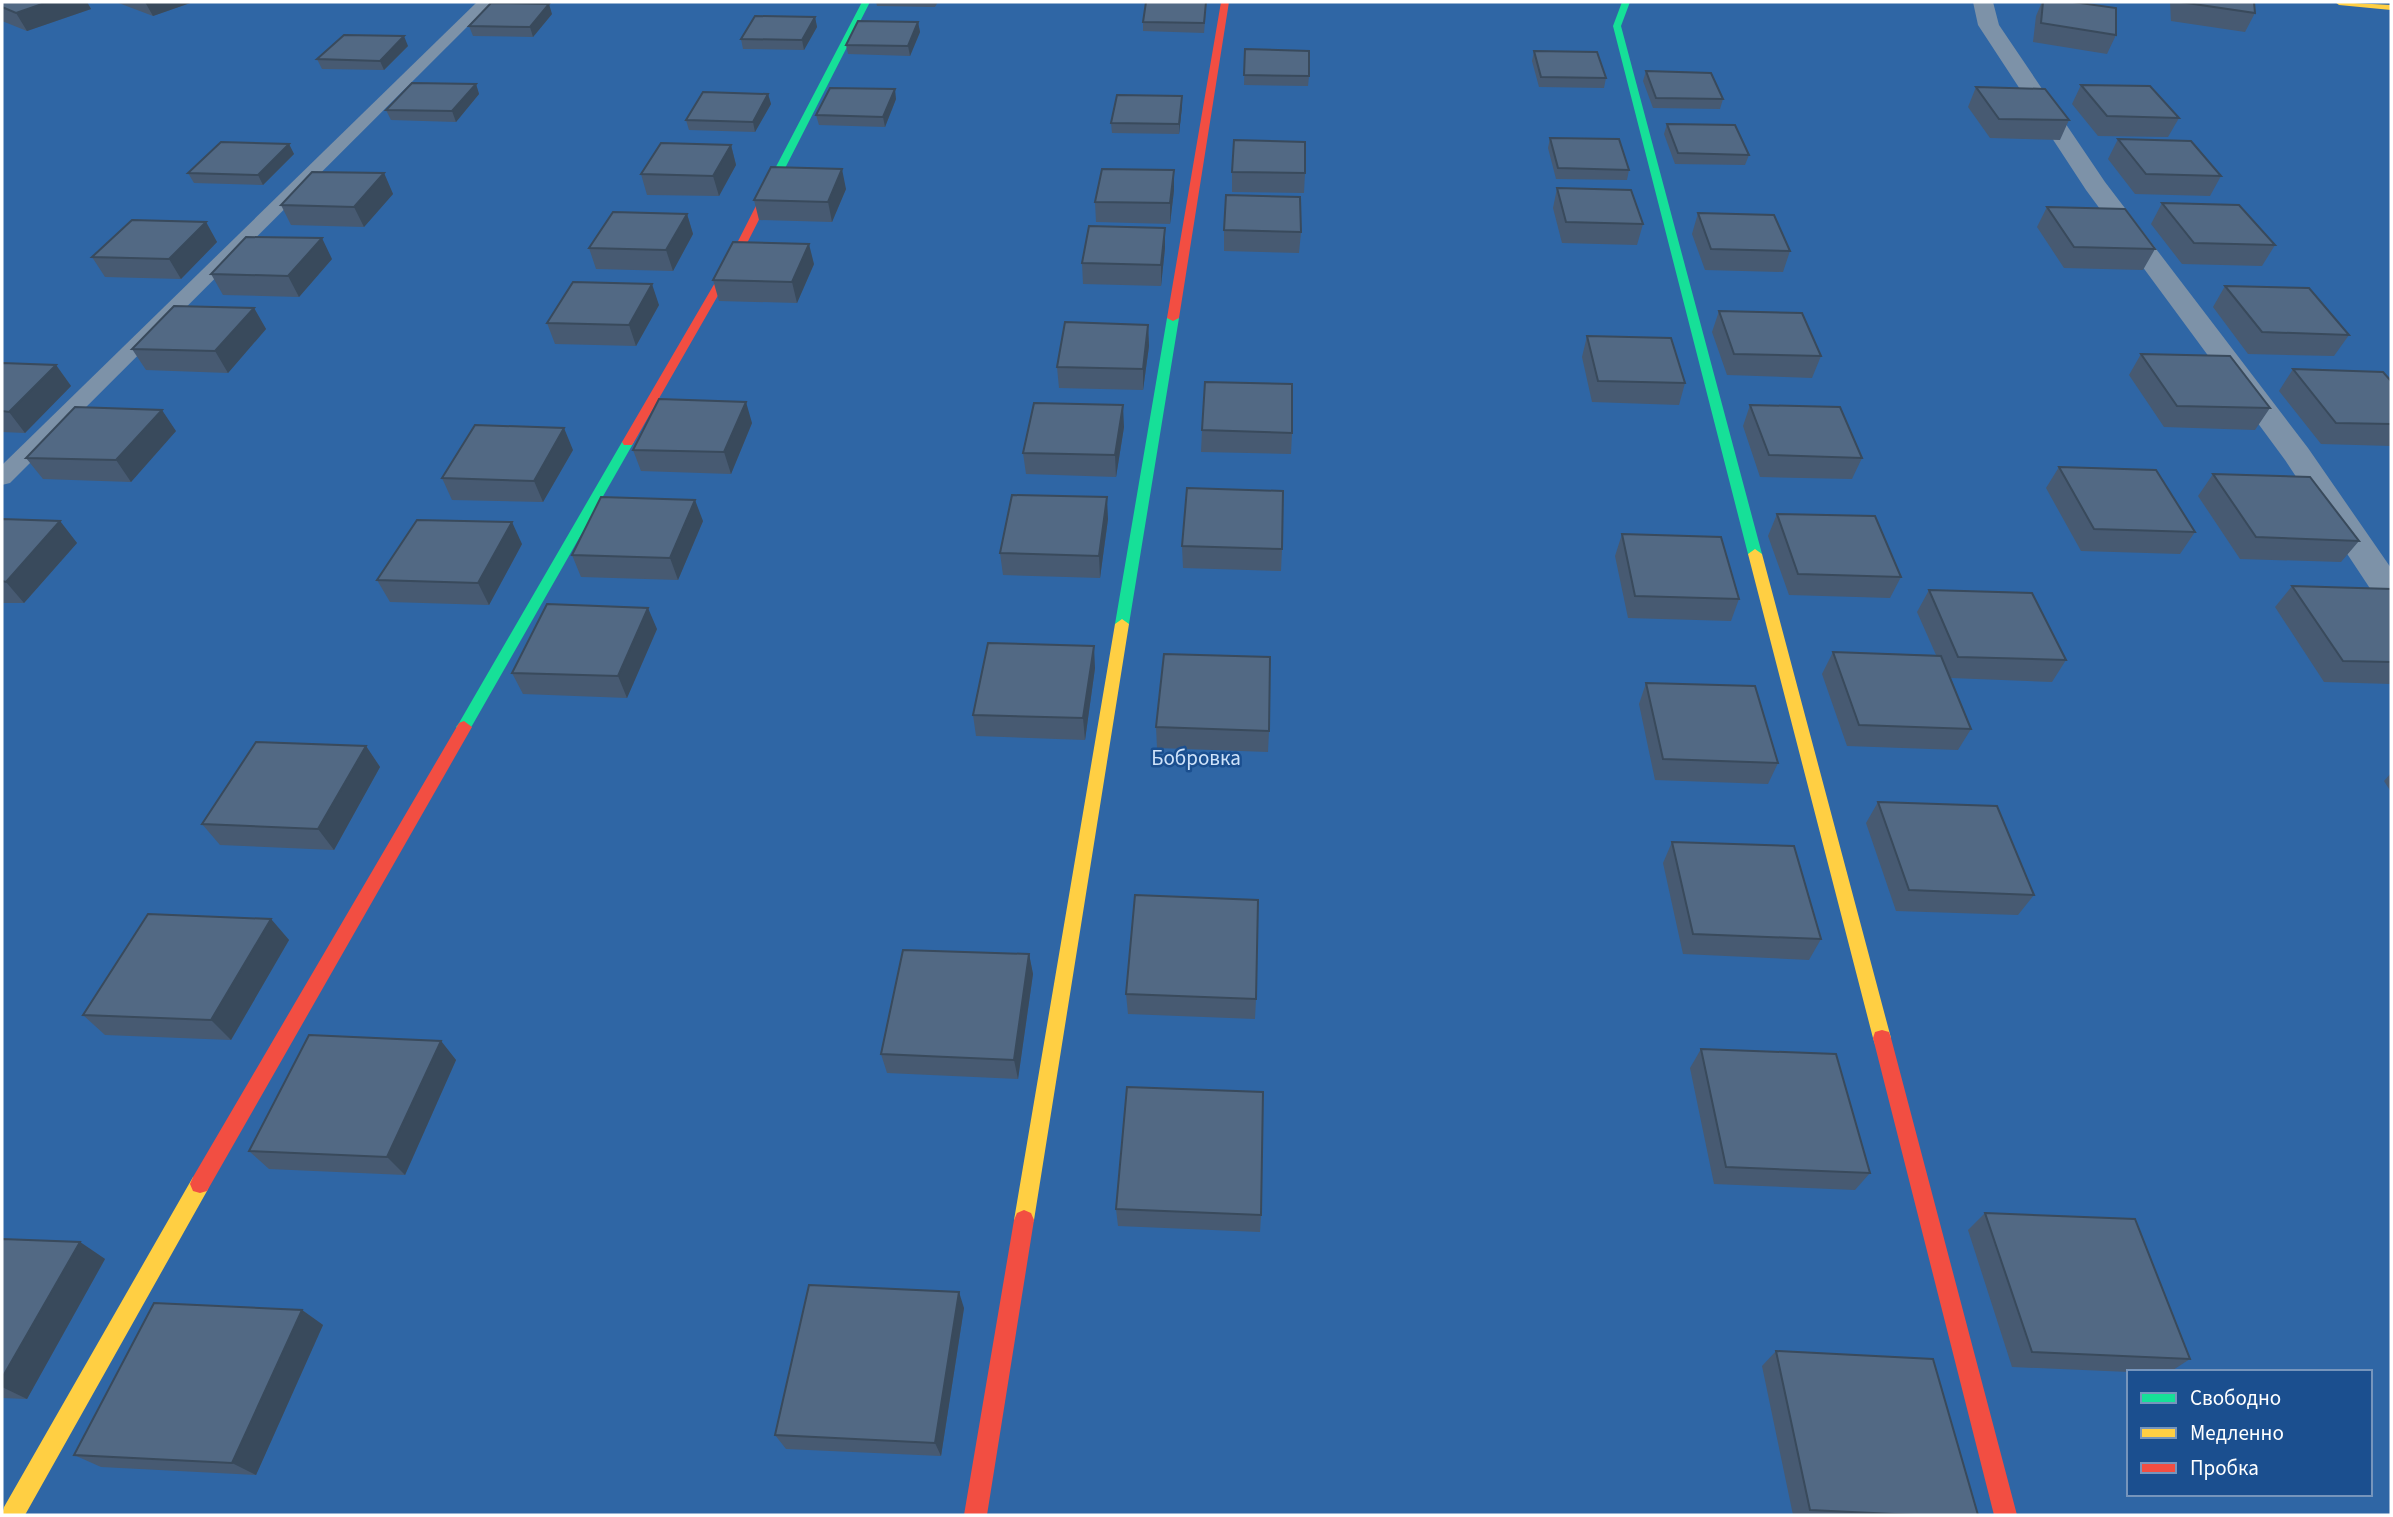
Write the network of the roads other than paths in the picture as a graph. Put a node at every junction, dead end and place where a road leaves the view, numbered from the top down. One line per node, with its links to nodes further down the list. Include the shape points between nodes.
1 (485, 2): 8 (lane)
2 (866, 2): 10 (street, via 735,257)
3 (1225, 2): 11 (street)
4 (1626, 2): 12 (street, via 1617,26)
5 (1983, 2): 9 (street, via 1989,25 2095,185 2297,455)
6 (2339, 2): 7 (street)
7 (2391, 8)
8 (2, 478)
9 (2391, 594)
10 (12, 1515)
11 (975, 1515)
12 (2006, 1515)

